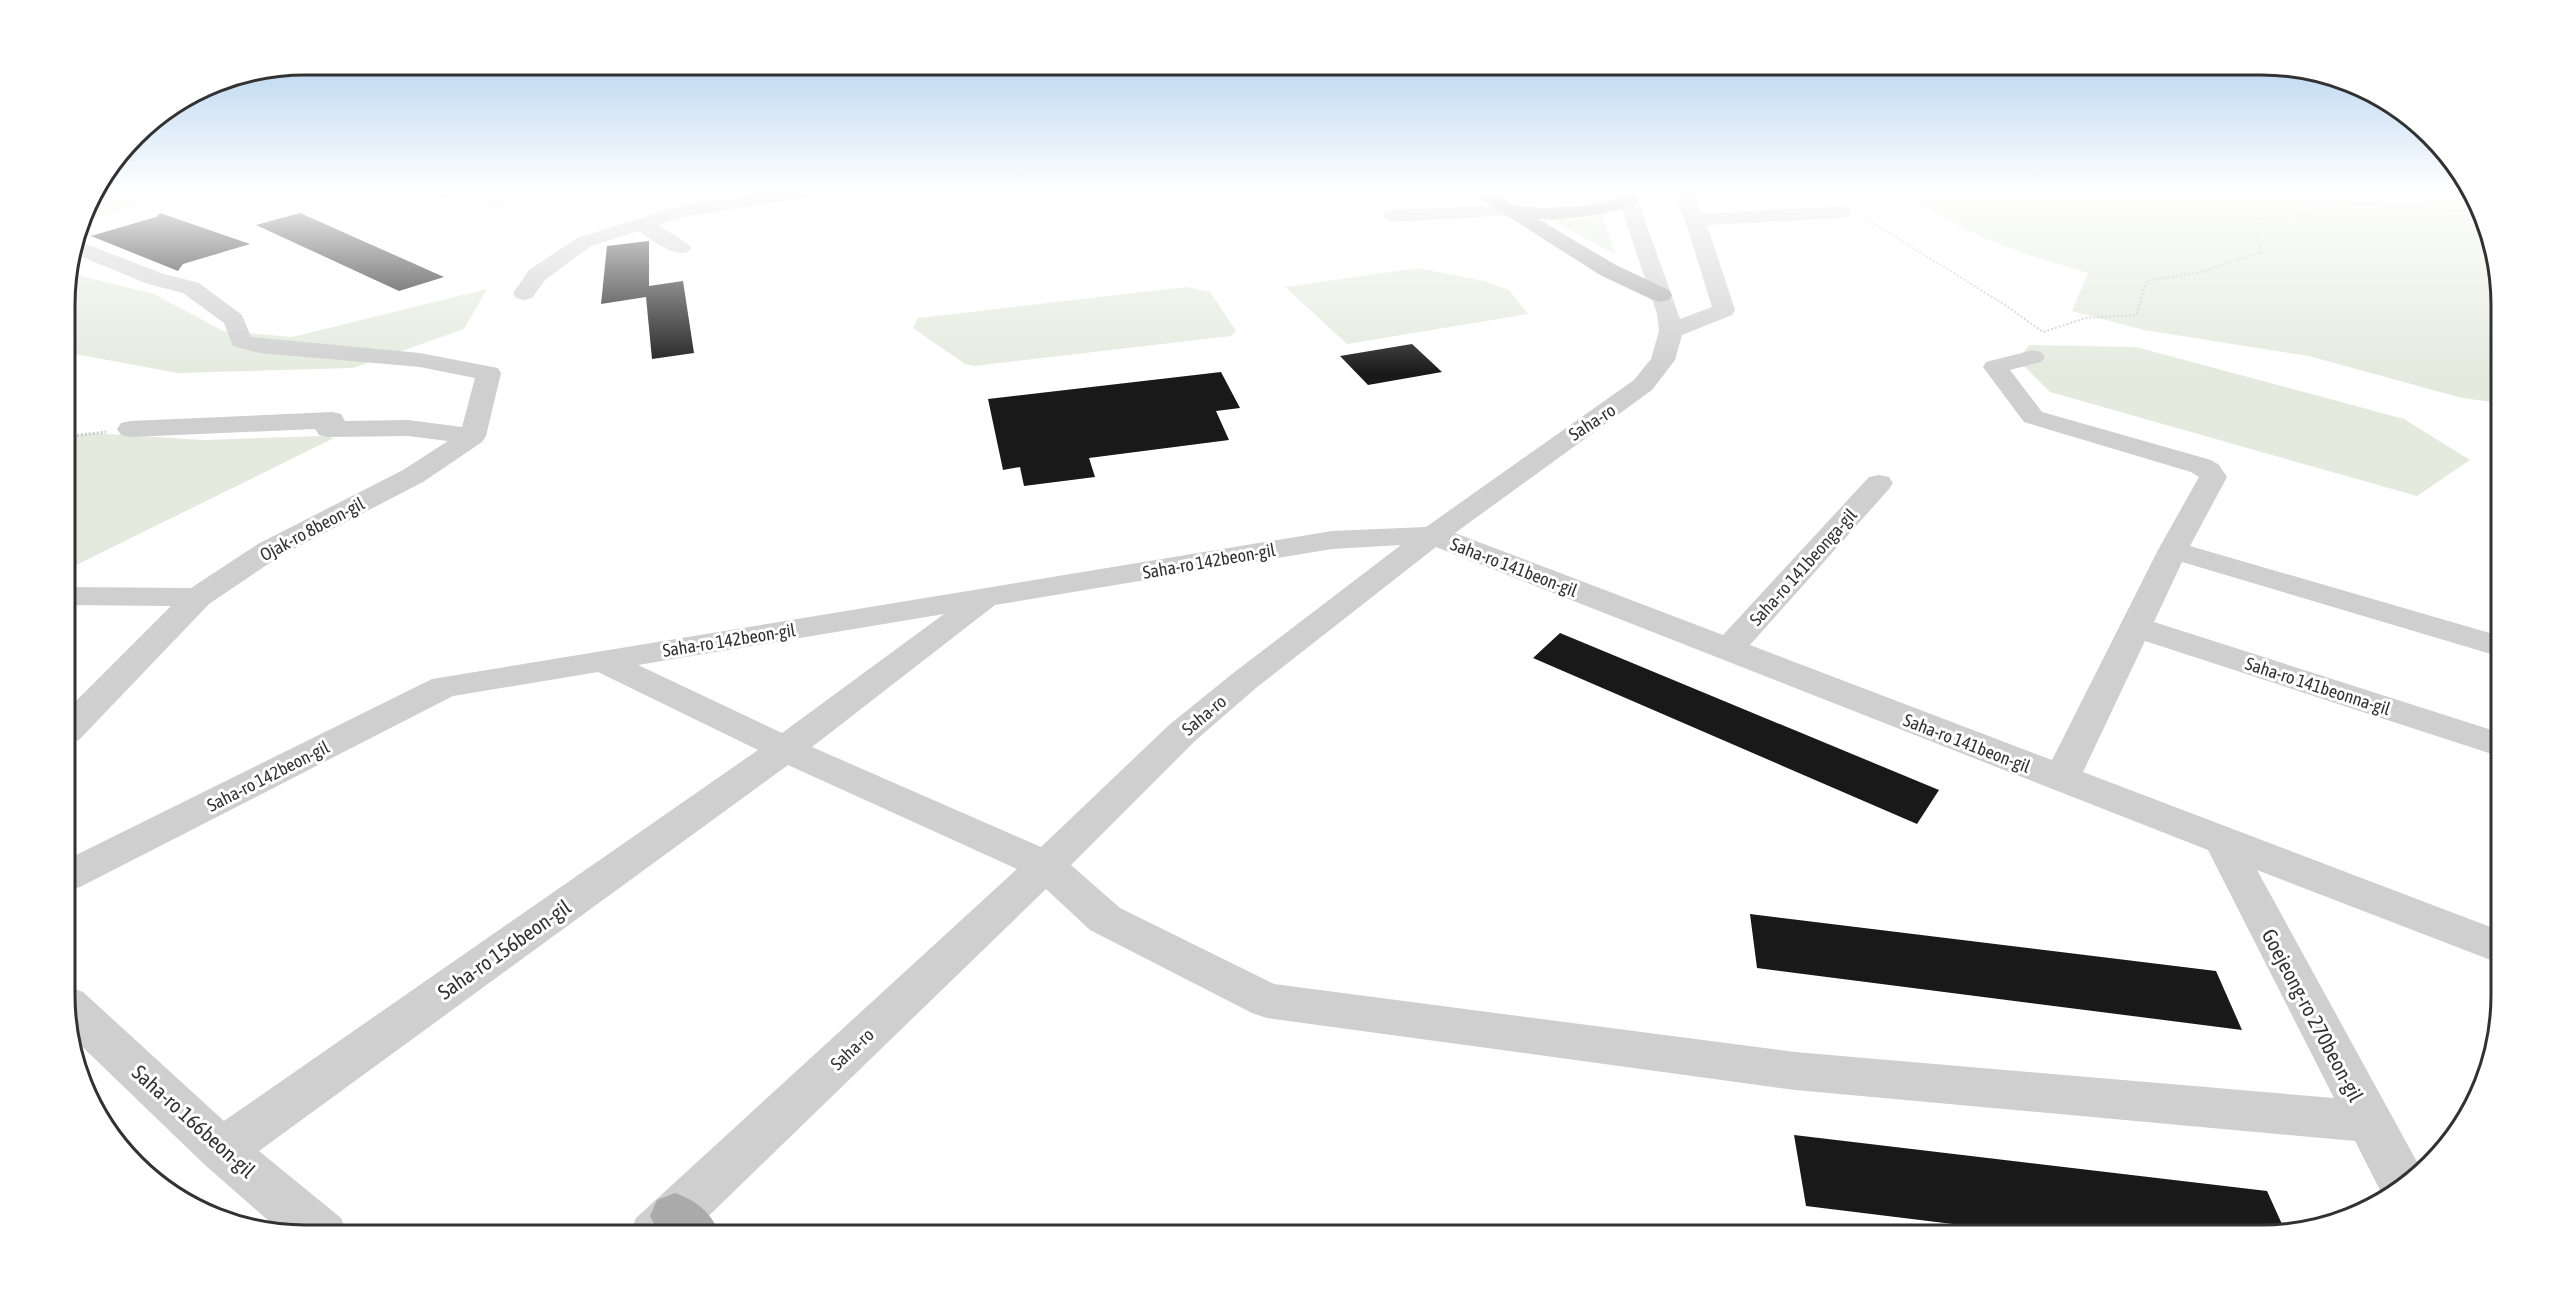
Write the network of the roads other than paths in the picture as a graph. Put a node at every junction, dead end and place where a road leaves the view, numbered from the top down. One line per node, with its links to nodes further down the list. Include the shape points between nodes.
1 (90, 253): 11 (street, via 156,279 191,288 234,321 241,341 420,360 489,373)
2 (569, 253): 6 (street, via 537,275)
3 (1579, 253): 7 (main road)
4 (1646, 253): 7 (street, Saha-ro)
5 (1706, 253): 8 (street, via 1724,310)
6 (524, 293)
7 (1661, 295): 8 (street, Saha-ro)
8 (1671, 331): 13 (street, Saha-ro, via 1664,360 1643,384)
9 (2033, 357): 14 (street, via 1995,367 2033,417 2209,471 2213,477)
10 (130, 429): 11 (street, via 332,420 328,429 408,428)
11 (472, 436): 16 (street, Ojak-ro 8beon-gil, via 413,476 269,550)
12 (1880, 483): 20 (street, Saha-ro 141beonga-gil)
13 (1433, 535): 17 (street, Saha-ro 142beon-gil, via 1332,540); 20 (street, Saha-ro 141beon-gil); 27 (street, Saha-ro, via 1182,733)
14 (2173, 550): 18 (street); 19 (street)
15 (75, 596): 16 (street)
16 (198, 597): 22 (street, Ojak-ro 8beon-gil)
17 (986, 598): 21 (street, Saha-ro 142beon-gil); 24 (street, Saha-ro 156beon-gil)
18 (2135, 627): 23 (street, Saha-ro 141beonna-gil); 25 (street)
19 (2491, 644)
20 (1727, 651): 25 (street, Saha-ro 141beon-gil)
21 (602, 661): 24 (street); 28 (street, Saha-ro 142beon-gil, via 444,687)
22 (75, 723)
23 (2491, 742)
24 (785, 749): 27 (street); 32 (street, Saha-ro 156beon-gil)
25 (2061, 779): 26 (street, Saha-ro 141beon-gil)
26 (2223, 842): 29 (street, Saha-ro 141beon-gil); 31 (street, Goejeong-ro 270beon-gil)
27 (1046, 866): 31 (street, via 1106,919 1267,1001 1795,1071); 35 (street, Saha-ro)
28 (75, 872)
29 (2491, 944)
30 (75, 1012): 32 (street, Saha-ro 166beon-gil)
31 (2370, 1122): 33 (street, Goejeong-ro 270beon-gil)
32 (222, 1150): 34 (street, Saha-ro 166beon-gil)
33 (2399, 1178)
34 (310, 1225)
35 (678, 1225)

